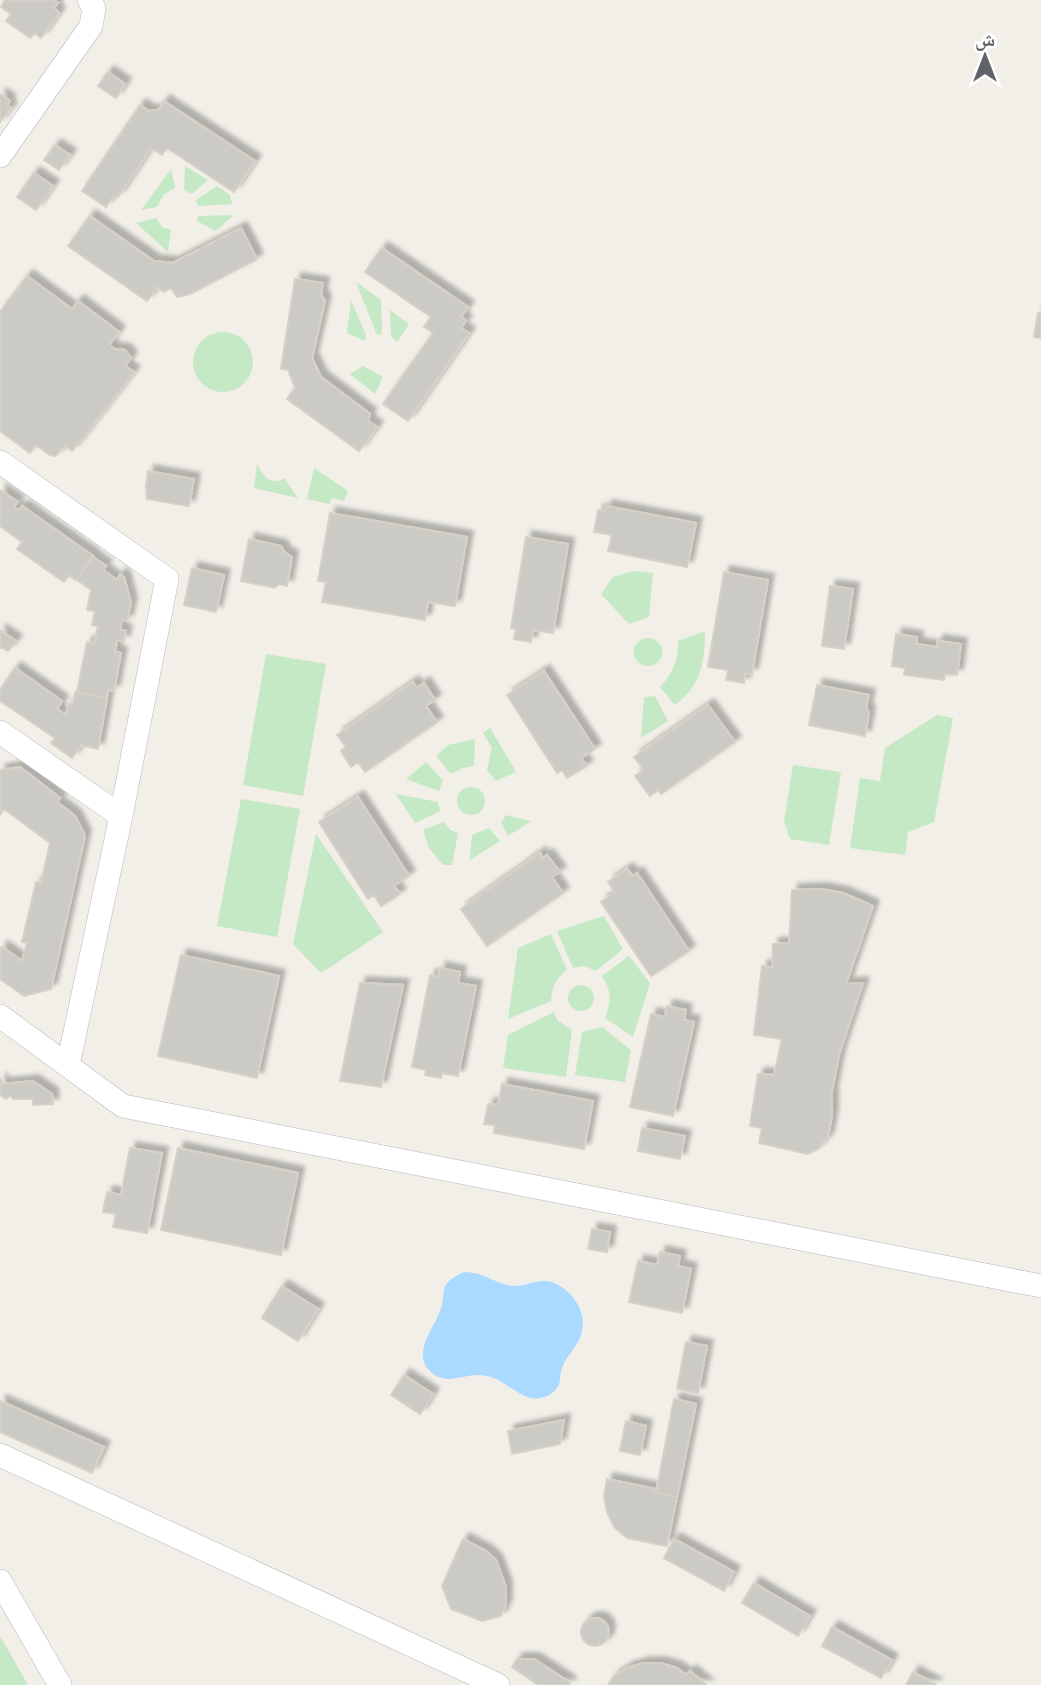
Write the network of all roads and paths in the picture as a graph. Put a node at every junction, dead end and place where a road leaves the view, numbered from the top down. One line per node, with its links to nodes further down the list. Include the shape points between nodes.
1 (89, 0): 2 (street, via 94,8 92,26)
2 (0, 156)
3 (0, 462): 5 (street, via 167,579)
4 (0, 733): 5 (street)
5 (121, 816): 7 (street)
6 (0, 1016): 7 (street)
7 (68, 1065): 8 (street, via 123,1106)
8 (1041, 1286)
9 (0, 1455): 12 (street)
10 (0, 1581): 11 (street)
11 (60, 1685)
12 (498, 1685)

